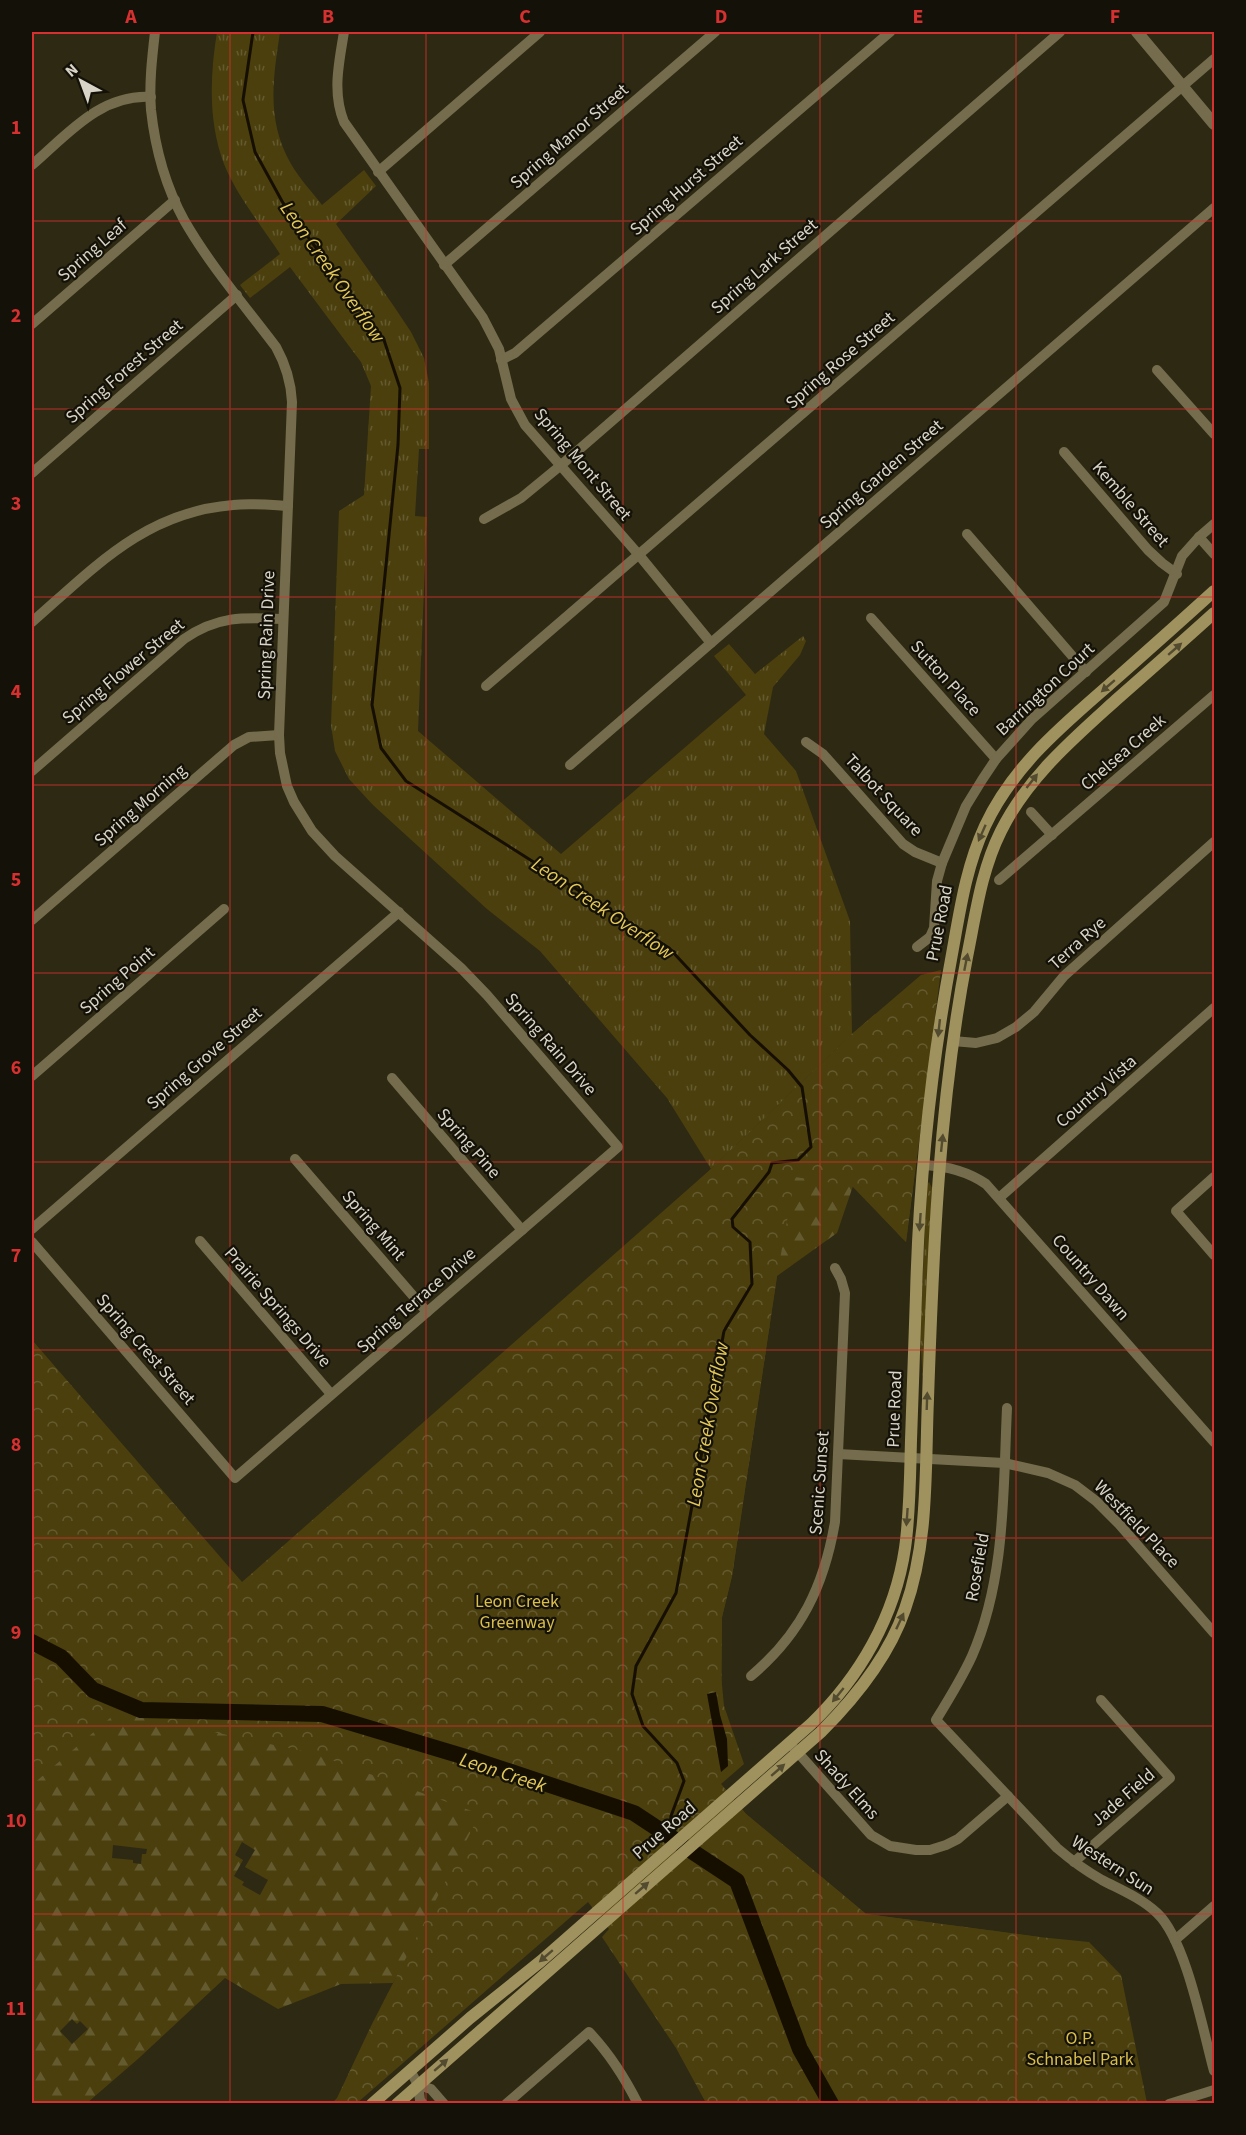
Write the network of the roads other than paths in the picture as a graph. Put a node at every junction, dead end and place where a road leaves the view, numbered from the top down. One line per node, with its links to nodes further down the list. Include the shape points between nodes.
1 (155, 32): 10 (street, Spring Rain Drive)
2 (344, 32): 13 (street, Spring Mont Street, via 337,74 341,114)
3 (540, 32): 13 (street)
4 (715, 32): 16 (street, Spring Manor Street)
5 (890, 32): 19 (street, Spring Hurst Street, via 515,353)
6 (1060, 32): 23 (street, Spring Lark Street)
7 (1137, 32): 9 (street)
8 (1215, 59): 9 (street, Spring Rose Street)
9 (1182, 86): 11 (street); 31 (street, Spring Rose Street)
10 (151, 97): 12 (street, via 127,98 101,107); 14 (street, Spring Rain Drive, via 155,137)
11 (1215, 124)
12 (32, 165)
13 (378, 172): 16 (street, Spring Mont Street)
14 (175, 200): 17 (street, Spring Rain Drive, via 199,244); 18 (street, Spring Leaf)
15 (1215, 208): 38 (street, Spring Garden Street)
16 (444, 265): 19 (street, Spring Mont Street, via 483,318)
17 (237, 295): 24 (street, Spring Forest Street); 25 (street, Spring Rain Drive, via 282,358 291,384)
18 (32, 324)
19 (501, 360): 23 (street, Spring Mont Street, via 514,407)
20 (1157, 370): 21 (street)
21 (1215, 434)
22 (1064, 452): 32 (street, Kemble Street, via 1148,550)
23 (560, 466): 26 (street, Spring Lark Street, via 521,498); 31 (street, Spring Mont Street)
24 (32, 473)
25 (288, 506): 36 (street, Spring Rain Drive); 37 (street, via 207,508 167,520 130,539)
26 (484, 519)
27 (1214, 526): 29 (street, Barrington Court)
28 (967, 534): 39 (street)
29 (1199, 537): 30 (street); 32 (street, Barrington Court, via 1182,556)
30 (1215, 554)
31 (639, 555): 38 (street, Spring Mont Street); 40 (street, Spring Rose Street)
32 (1177, 574): 39 (street, Barrington Court, via 1164,602)
33 (1215, 591): 44 (main road, Prue Road, one-way to 44)
34 (1215, 614): 45 (main road, Prue Road, one-way to 34)
35 (871, 618): 46 (street, Sutton Place)
36 (282, 619): 42 (street, Spring Rain Drive); 48 (street, Spring Flower Street, via 225,619 199,629)
37 (32, 622)
38 (711, 643): 47 (street, Spring Garden Street)
39 (1086, 672): 46 (street, Barrington Court, via 1032,719)
40 (486, 686)
41 (1215, 695): 50 (street, Chelsea Creek)
42 (279, 735): 55 (street, Spring Rain Drive, via 283,769 302,817 322,844); 56 (street, Spring Morning, via 249,737 234,745)
43 (806, 742): 52 (street, Talbot Square, via 823,754 903,844)
44 (1043, 743): 45 (main road); 64 (main road, Prue Road, one-way to 64, via 1003,793 981,835 966,877 940,1018)
45 (1055, 755): 59 (main road, Prue Road, one-way to 45, via 987,862 1017,801)
46 (996, 759): 52 (street, Barrington Court, via 966,806)
47 (570, 765)
48 (32, 771)
49 (1031, 812): 50 (street)
50 (1052, 835): 53 (street, Chelsea Creek)
51 (1215, 842): 59 (street, Terra Rye, via 1064,976 1016,1027 997,1038 976,1043)
52 (942, 863): 57 (street, Barrington Court, via 933,928)
53 (999, 880)
54 (224, 909): 60 (street, Spring Point)
55 (399, 912): 62 (street, Spring Rain Drive, via 488,995); 68 (street, Spring Grove Street)
56 (32, 920)
57 (917, 947)
58 (1215, 1008): 67 (street, Country Vista)
59 (953, 1041): 65 (main road, Prue Road, one-way to 59)
60 (32, 1076)
61 (392, 1078): 69 (street, Spring Pine)
62 (618, 1147): 69 (street, Spring Terrace Drive)
63 (295, 1160): 74 (street, Spring Mint)
64 (924, 1165): 65 (street, Country Dawn); 79 (main road, Prue Road, one-way to 79)
65 (939, 1166): 67 (street, Country Dawn, via 976,1177); 80 (main road, Prue Road, one-way to 65)
66 (1215, 1177): 72 (street, via 1176,1211)
67 (999, 1198): 77 (street, Country Dawn)
68 (32, 1229)
69 (522, 1230): 74 (street, Spring Terrace Drive)
70 (200, 1241): 75 (street, Prairie Springs Drive)
71 (32, 1242): 82 (street, Spring Crest Street)
72 (1215, 1255)
73 (835, 1268): 78 (street, Scenic Sunset, via 845,1293)
74 (427, 1312): 75 (street, Spring Terrace Drive)
75 (331, 1394): 82 (street, Spring Terrace Drive)
76 (1007, 1408): 81 (street, Rosefield)
77 (1215, 1442)
78 (838, 1454): 79 (street, Westfield Place); 84 (street, Scenic Sunset, via 835,1522 830,1553 817,1590 786,1641)
79 (911, 1458): 80 (street, Westfield Place); 87 (main road, Prue Road, one-way to 87, via 905,1548 890,1607 860,1666)
80 (926, 1459): 81 (street, Westfield Place); 87 (main road, Prue Road, one-way to 80, via 837,1716 891,1641 914,1582 920,1551)
81 (1004, 1462): 83 (street, Westfield Place, via 1048,1473 1075,1485 1096,1501); 86 (street, Rosefield, via 1000,1546 991,1595 972,1655)
82 (235, 1478)
83 (1215, 1633)
84 (751, 1676)
85 (1101, 1700): 89 (street, Jade Field, via 1170,1778)
86 (936, 1720): 88 (street, Western Sun)
87 (794, 1748): 88 (street, Shady Elms, via 871,1835 891,1846 930,1850 946,1845); 91 (main road, Prue Road)
88 (1008, 1796): 89 (street, Western Sun)
89 (1074, 1862): 92 (street, Western Sun, via 1157,1913)
90 (1215, 1906): 92 (street)
91 (594, 1922): 93 (main road, Prue Road, one-way to 93); 95 (main road, Prue Road, one-way to 91)
92 (1176, 1940): 94 (street, Western Sun)
93 (410, 2070): 95 (street); 97 (main road, Prue Road)
94 (1215, 2071)
95 (418, 2085): 98 (main road, Prue Road); 99 (street); 100 (street, via 431,2089)
96 (1215, 2090): 103 (street)
97 (372, 2103)
98 (398, 2103)
99 (423, 2103)
100 (444, 2103)
101 (506, 2103): 102 (street, via 589,2032 621,2070)
102 (639, 2103)
103 (1169, 2103)

